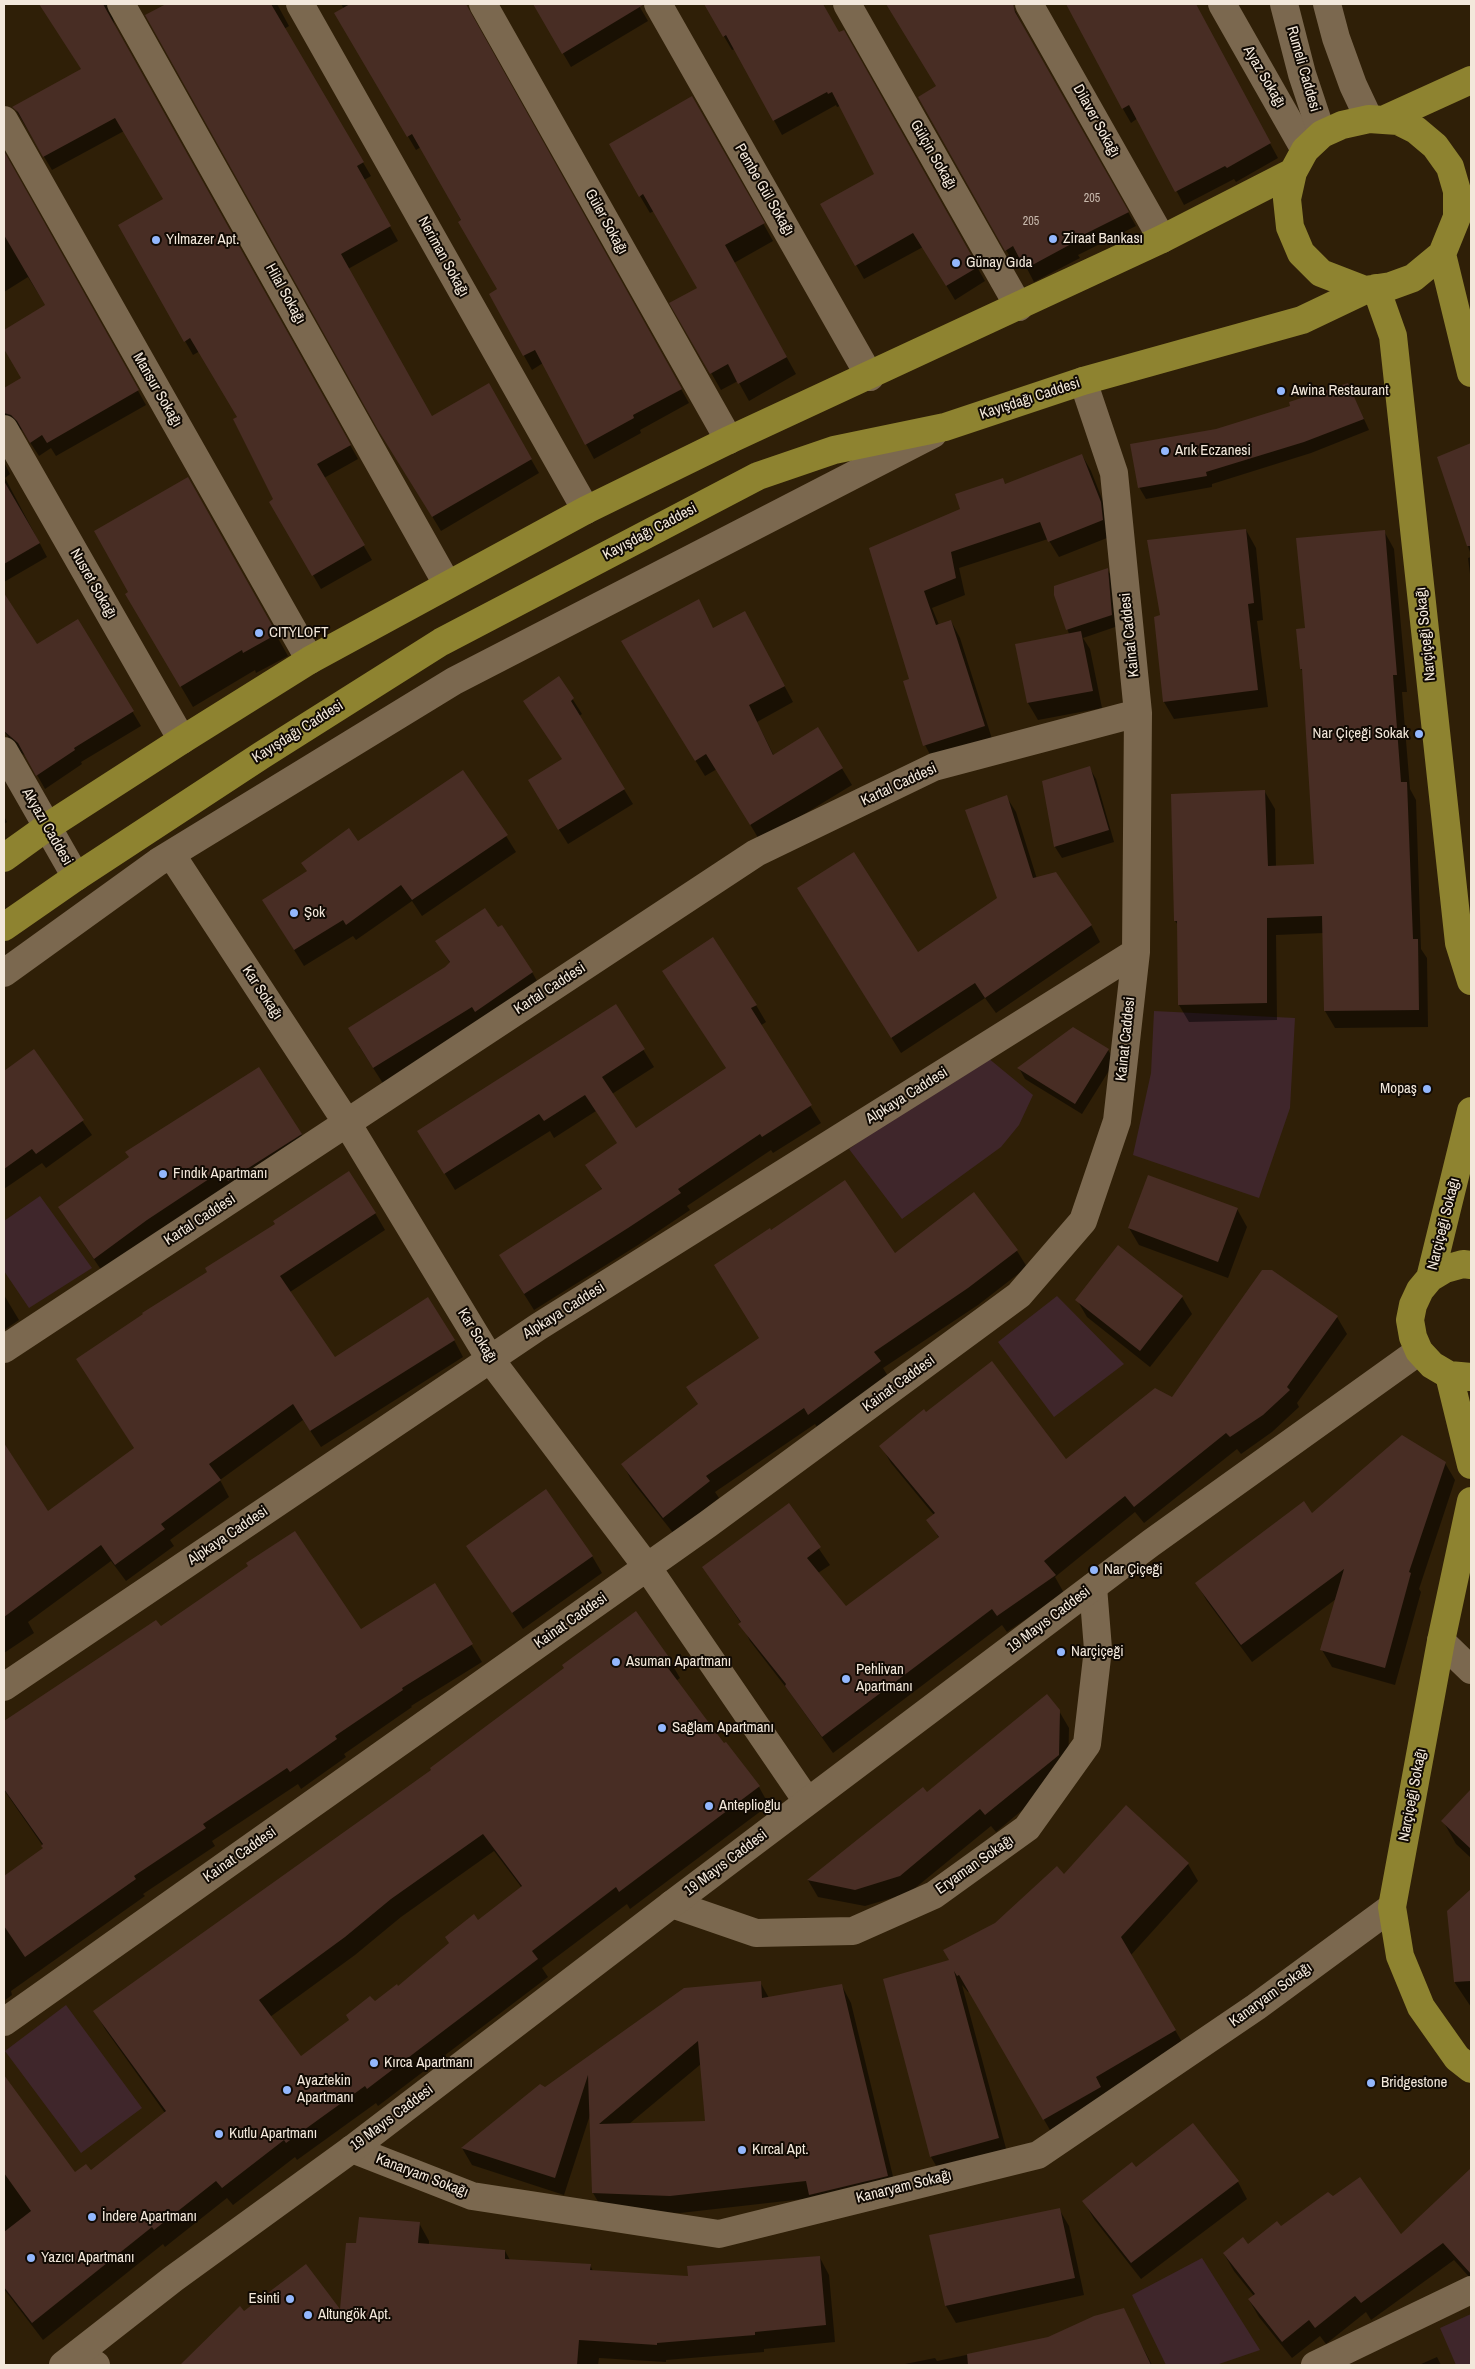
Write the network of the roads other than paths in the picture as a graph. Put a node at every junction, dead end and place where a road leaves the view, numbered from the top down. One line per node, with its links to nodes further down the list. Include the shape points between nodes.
1 (120, 4): 25 (street, Hilal Sokağı)
2 (300, 4): 24 (street, Neriman Sokağı)
3 (483, 4): 23 (street, Güler Sokağı)
4 (658, 4): 19 (street, Pembe Gül Sokağı)
5 (847, 4): 17 (street, Gülçin Sokağı)
6 (1030, 4): 14 (street, Dilaver Sokağı)
7 (1222, 4): 13 (street, Ayaz Sokağı)
8 (1284, 4): 13 (street, Rumeli Caddesi, via 1302,74)
9 (1327, 4): 11 (street, via 1353,85)
10 (1471, 80): 11 (main road, Kayışdağı Caddesi)
11 (1376, 119): 13 (main road, Kayışdağı Caddesi, via 1342,125); 15 (main road, Kayışdağı Caddesi, via 1398,121 1416,130 1435,146 1450,167 1457,191)
12 (4, 120): 26 (street, Mansur Sokağı)
13 (1307, 152): 14 (main road, Kayışdağı Caddesi); 16 (main road, via 1287,199 1290,227 1301,253 1320,272)
14 (1162, 239): 17 (main road, Kayışdağı Caddesi)
15 (1454, 241): 16 (main road, Kayışdağı Caddesi, via 1413,278); 18 (main road)
16 (1370, 289): 20 (main road, Kayışdağı Caddesi, via 1302,320); 37 (main road, Narçiçeği Sokağı, via 1393,336 1459,943)
17 (1019, 307): 19 (main road, Kayışdağı Caddesi)
18 (1471, 373)
19 (870, 377): 23 (main road, Kayışdağı Caddesi)
20 (1083, 381): 21 (main road, Kayışdağı Caddesi); 27 (street, Kainat Caddesi, via 1114,473)
21 (945, 427): 31 (street, via 454,682); 33 (main road, Kayışdağı Caddesi, via 834,450 758,476 652,530 441,642 262,754)
22 (4, 429): 28 (street, Nusret Sokağı)
23 (729, 440): 24 (main road, Kayışdağı Caddesi)
24 (586, 510): 25 (main road, Kayışdağı Caddesi)
25 (448, 584): 26 (main road, Kayışdağı Caddesi)
26 (310, 660): 28 (main road, Kayışdağı Caddesi)
27 (1138, 713): 35 (street, Kainat Caddesi); 39 (street, Kartal Caddesi, via 934,767 756,853)
28 (182, 740): 30 (main road, Kayışdağı Caddesi)
29 (4, 751): 30 (street, Akyazı Caddesi)
30 (47, 827): 32 (main road, Kayışdağı Caddesi); 33 (street, Akyazı Caddesi)
31 (171, 854): 36 (street); 39 (street, Kar Sokağı)
32 (4, 858)
33 (76, 877): 34 (main road, Kayışdağı Caddesi)
34 (4, 927)
35 (1136, 952): 44 (street, Alpkaya Caddesi); 48 (street, Kainat Caddesi, via 1117,1121 1083,1221 1019,1295)
36 (4, 973)
37 (1471, 981)
38 (1471, 1111): 41 (main road, Narçiçeği Sokağı)
39 (347, 1123): 42 (street, Kartal Caddesi); 44 (street, Kar Sokağı)
40 (1471, 1265): 41 (main road, Narçiçeği Sokağı, via 1445,1269)
41 (1430, 1278): 43 (main road, Narçiçeği Sokağı, via 1420,1290 1410,1320)
42 (4, 1349)
43 (1419, 1351): 45 (main road, Narçiçeği Sokağı, via 1432,1365); 49 (street, 19 Mayıs Caddesi)
44 (490, 1359): 48 (street, Kar Sokağı); 52 (street, Alpkaya Caddesi)
45 (1460, 1376): 46 (main road, Narçiçeği Sokağı)
46 (1471, 1465)
47 (1471, 1501): 50 (main road, Narçiçeği Sokağı)
48 (648, 1567): 53 (street, Kar Sokağı); 56 (street, Kainat Caddesi)
49 (1093, 1587): 53 (street, 19 Mayıs Caddesi); 54 (street, Eryaman Sokağı, via 1098,1649 1087,1744 1027,1828 934,1895 854,1931 756,1933)
50 (1442, 1641): 51 (street); 55 (main road, Narçiçeği Sokağı)
51 (1471, 1670)
52 (4, 1687)
53 (807, 1801): 54 (street, 19 Mayıs Caddesi)
54 (672, 1904): 58 (street, 19 Mayıs Caddesi)
55 (1392, 1907): 57 (main road, Narçiçeği Sokağı, via 1400,1956 1421,2007 1457,2058); 58 (street, Kanaryam Sokağı, via 1256,2007 1038,2155 719,2234 472,2196)
56 (4, 2022)
57 (1471, 2069)
58 (352, 2149): 60 (street, 19 Mayıs Caddesi, via 173,2279)
59 (1471, 2290): 61 (street)
60 (79, 2361)
61 (1315, 2365)

